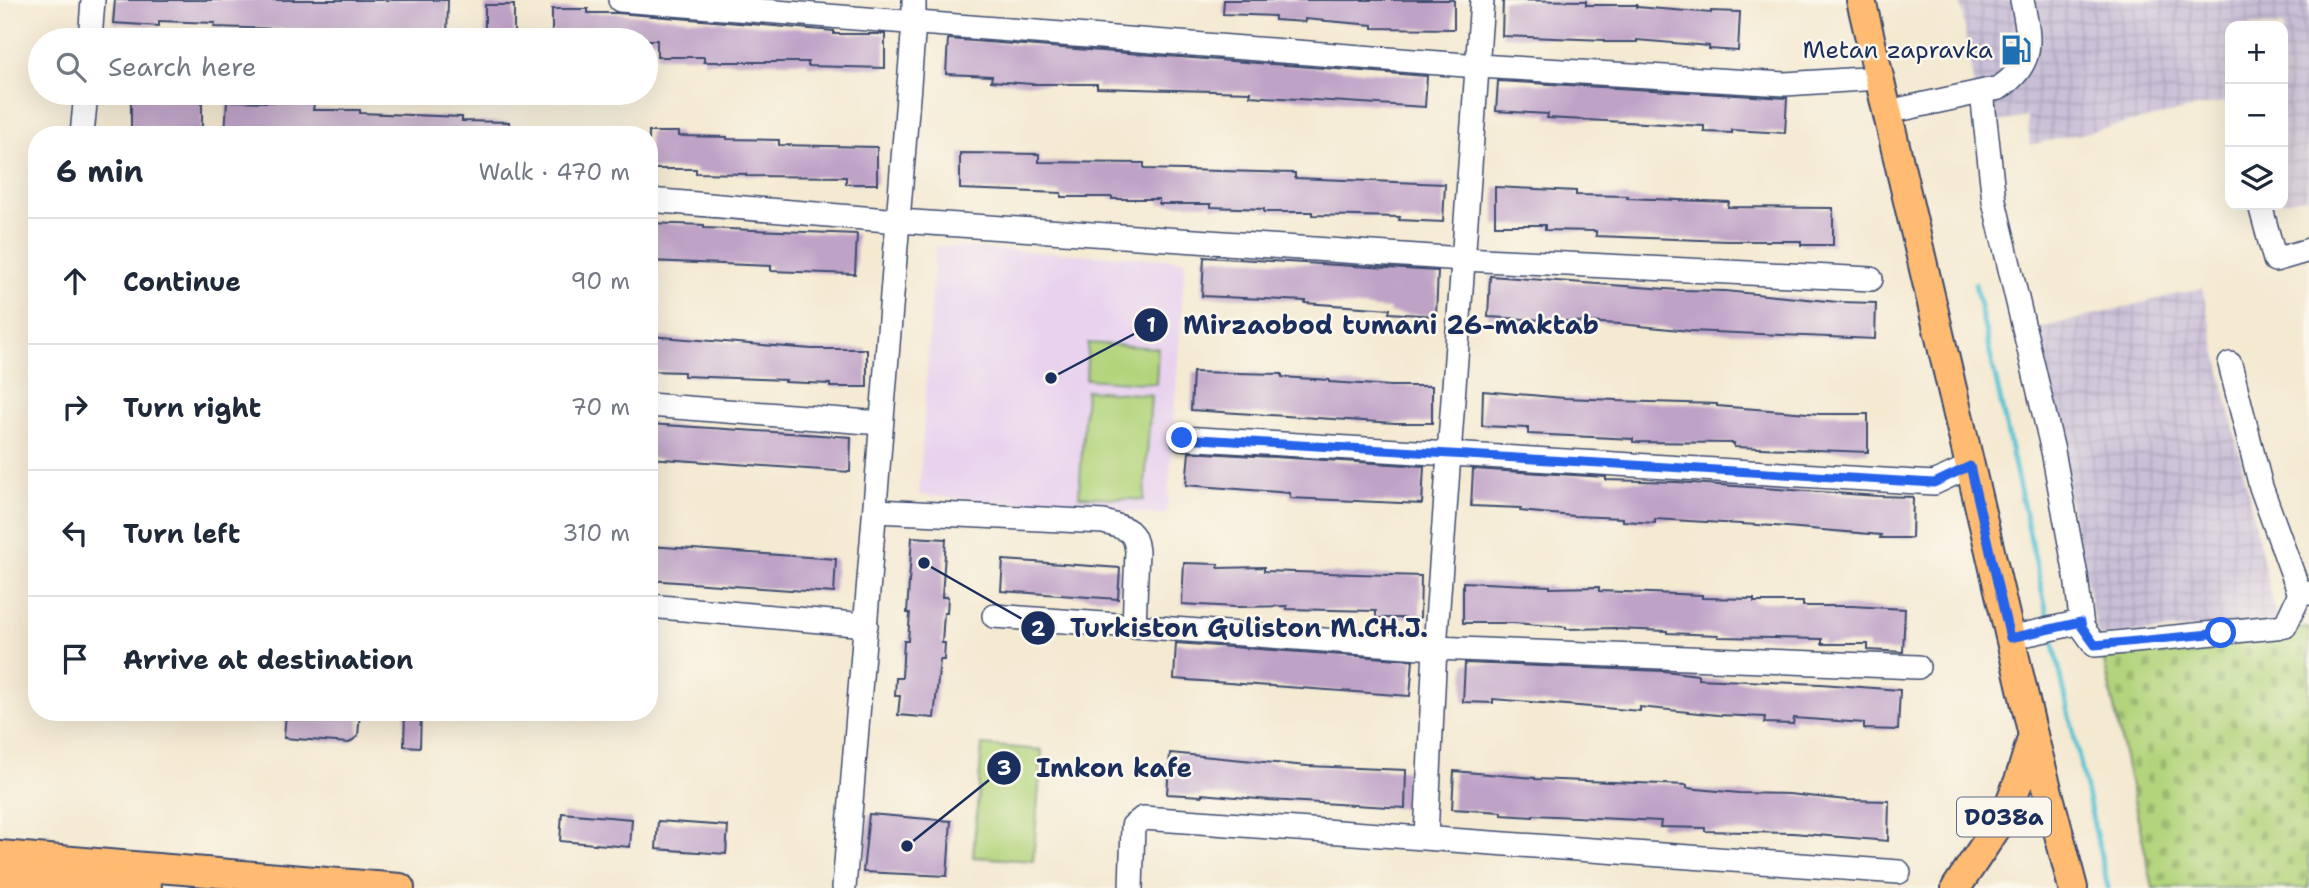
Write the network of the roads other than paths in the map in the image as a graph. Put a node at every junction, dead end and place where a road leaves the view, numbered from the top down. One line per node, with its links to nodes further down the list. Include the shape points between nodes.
1 (93, 0): 7 (street)
2 (620, 0): 6 (street)
3 (1482, 0): 8 (street)
4 (1861, 0): 9 (main road, D038a)
5 (2022, 0): 10 (street, via 2026,61 2013,79)
6 (914, 12): 8 (street); 16 (street)
7 (91, 28)
8 (1478, 66): 9 (street, via 1785,84); 18 (street)
9 (1879, 78): 12 (main road, D038a)
10 (1982, 93): 12 (street); 30 (street, via 1994,201 2053,451)
11 (85, 105): 13 (street)
12 (1888, 112): 25 (main road, D038a)
13 (83, 126)
14 (658, 201): 16 (street)
15 (2261, 210): 17 (street, via 2275,260)
16 (899, 221): 18 (street); 22 (street)
17 (2309, 250)
18 (1463, 259): 19 (street); 24 (street)
19 (1871, 279)
20 (2230, 364): 27 (street, via 2261,487)
21 (658, 406): 22 (street)
22 (881, 423): 26 (street)
23 (1182, 438): 24 (street)
24 (1449, 454): 25 (street, via 1934,483); 34 (street)
25 (1970, 466): 33 (main road, D038a)
26 (876, 511): 31 (street); 32 (street, via 1104,522 1126,528 1136,539 1137,551)
27 (2305, 593): 30 (street, via 2285,626 2095,645)
28 (658, 607): 31 (street)
29 (995, 616): 32 (street)
30 (2081, 622): 33 (street)
31 (866, 625): 43 (street)
32 (1134, 626): 34 (street)
33 (2010, 638): 36 (main road, D038a)
34 (1435, 648): 35 (street); 37 (street)
35 (1918, 667)
36 (2033, 735): 45 (main road, D038a, via 2005,815); 46 (main road, D038a)
37 (1426, 837): 39 (street); 44 (street, via 1143,818 1133,826)
38 (0, 855): 42 (main road)
39 (1899, 872)
40 (0, 876): 41 (main road)
41 (134, 887)
42 (400, 888)
43 (844, 888)
44 (1131, 888)
45 (1955, 888)
46 (2073, 888)

